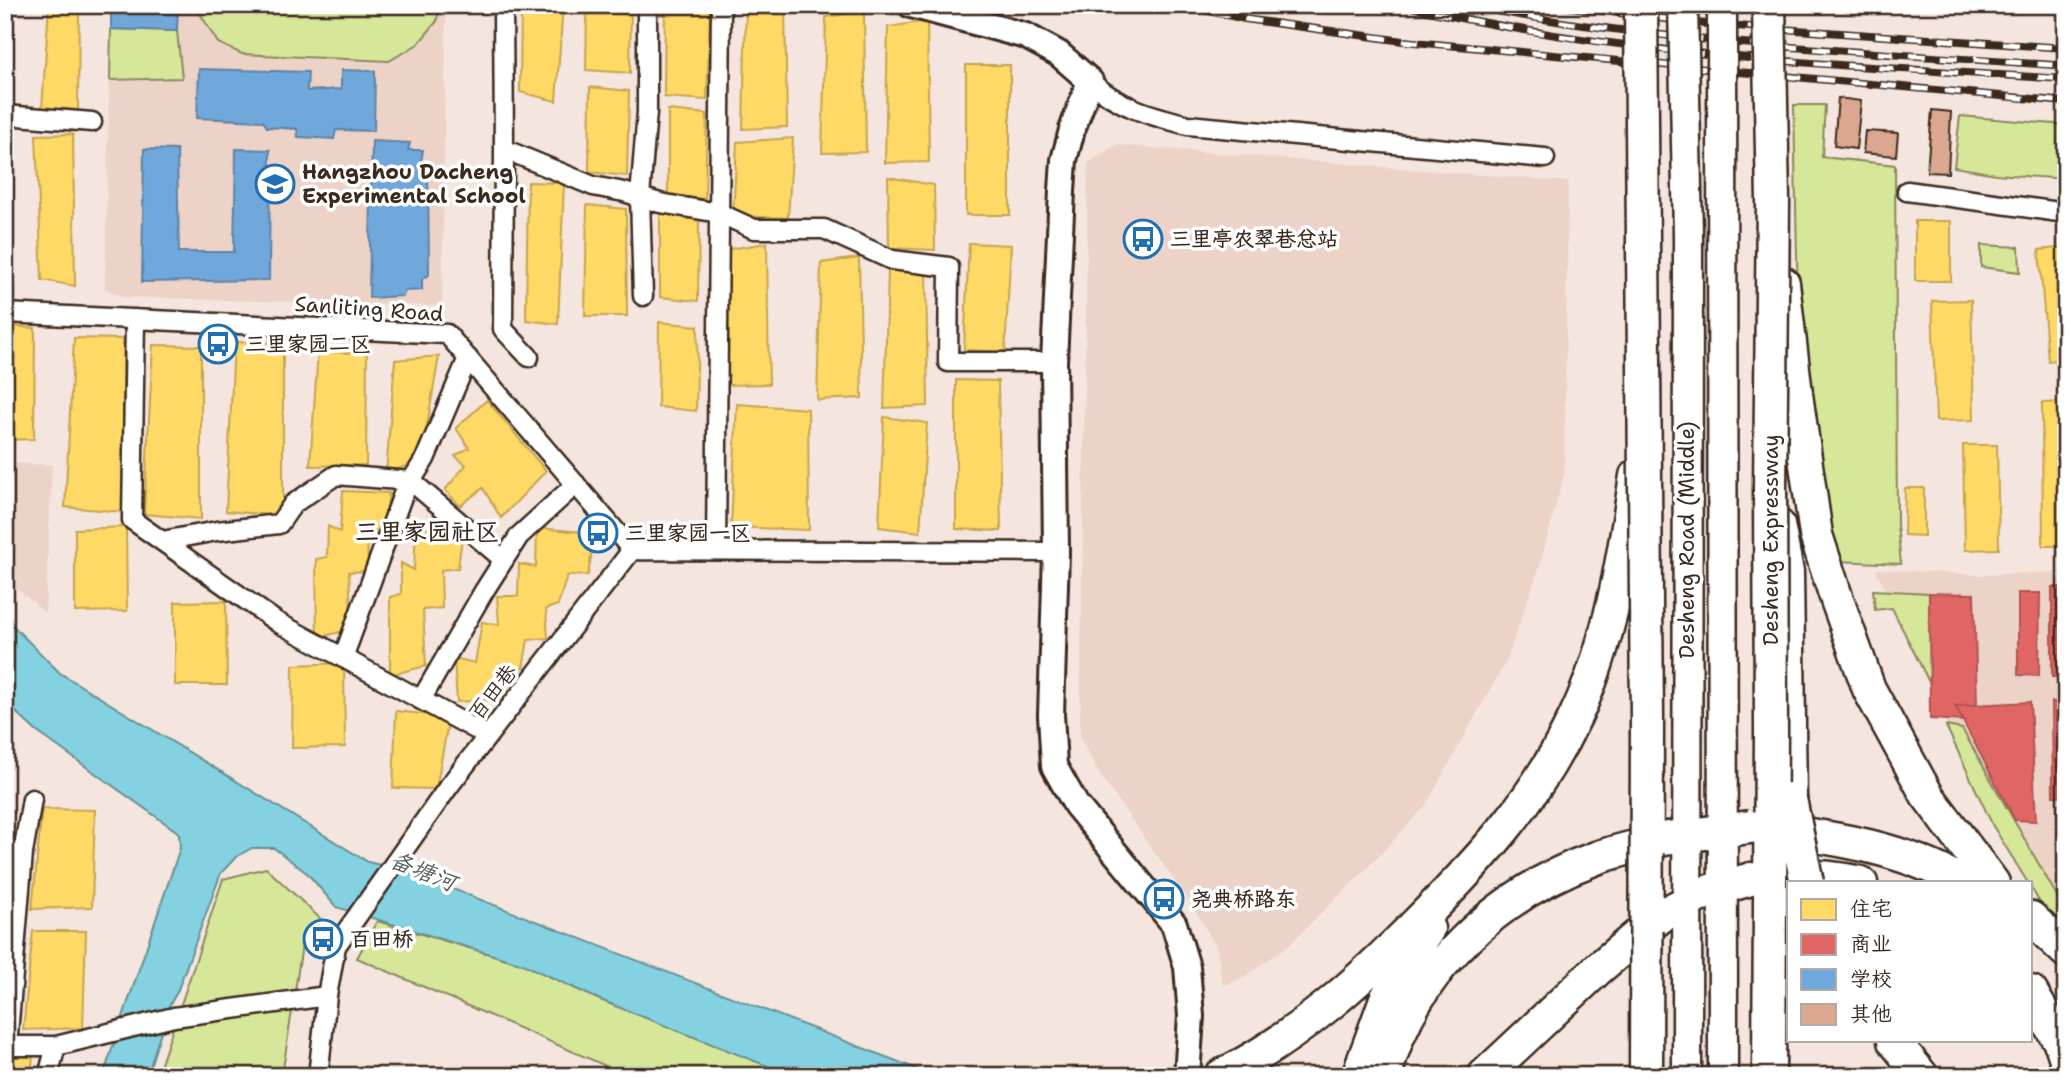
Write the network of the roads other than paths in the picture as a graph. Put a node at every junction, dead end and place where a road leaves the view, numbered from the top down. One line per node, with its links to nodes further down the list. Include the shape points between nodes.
1 (503, 5): 12 (street)
2 (647, 5): 15 (street, via 647,112)
3 (721, 5): 17 (street)
4 (911, 5): 9 (street, via 1026,36 1059,54)
5 (1642, 5): 25 (highway, bridge)
6 (1683, 5): 58 (main road, Desheng Road (Middle), bridge, via 1688,233)
7 (1722, 5): 59 (main road, Desheng Road (Middle), bridge)
8 (1769, 5): 16 (highway, Desheng Expressway, bridge)
9 (1090, 81): 13 (street, via 1148,116 1188,125); 24 (street, via 1065,160)
10 (5, 115): 11 (street)
11 (92, 122)
12 (504, 149): 15 (street, via 593,186); 22 (street, via 503,329)
13 (1545, 158)
14 (1908, 191): 18 (street)
15 (640, 197): 17 (street); 19 (street)
16 (1773, 201): 28 (highway, Desheng Expressway, bridge); 43 (highway, bridge, via 1816,535 1869,689 1920,783)
17 (719, 213): 24 (street, via 754,229 824,229 892,260 949,267 948,362); 31 (street)
18 (2066, 213)
19 (643, 296)
20 (5, 313): 21 (street, Sanliting Road)
21 (135, 319): 23 (street, Sanliting Road, via 447,334); 29 (street, via 132,520)
22 (529, 357)
23 (468, 358): 26 (street); 27 (street, Sanliting Road)
24 (1054, 362): 32 (street)
25 (1644, 429): 39 (highway, bridge, via 1614,592 1576,715 1521,810); 57 (highway, bridge)
26 (411, 481): 29 (street, via 336,475 293,505 279,524); 33 (street); 34 (street)
27 (576, 484): 30 (street, Sanliting Road); 33 (street, via 519,536)
28 (1770, 488): 40 (highway, bridge, via 1787,572 1790,799); 60 (highway, Desheng Expressway, bridge)
29 (162, 541): 34 (street, via 276,622)
30 (632, 550): 31 (street); 36 (street, 百田巷)
31 (716, 550): 32 (street)
32 (1056, 552): 52 (street, via 1054,766 1076,805 1174,924 1187,967 1191,1016)
33 (504, 560): 35 (street)
34 (343, 658): 35 (street)
35 (421, 700): 36 (street)
36 (488, 736): 45 (street, 百田巷, via 337,946)
37 (32, 799): 38 (street)
38 (14, 851): 47 (street)
39 (1461, 878): 53 (highway, via 1345,993 1271,1048); 54 (highway, via 1386,999)
40 (1807, 881)
41 (1851, 881): 56 (highway, bridge, via 1787,874 1751,879 1706,892 1662,915)
42 (1959, 881): 55 (highway, bridge, via 1922,862 1874,847 1750,827 1668,838 1595,858 1527,893 1467,936 1402,1025)
43 (1992, 881)
44 (2032, 994): 49 (highway)
45 (327, 996): 48 (street, via 174,1017); 51 (street)
46 (1895, 1042): 61 (highway)
47 (6, 1046): 48 (street)
48 (56, 1046): 50 (street)
49 (2066, 1059)
50 (48, 1076)
51 (318, 1076)
52 (1187, 1076)
53 (1221, 1076)
54 (1357, 1076)
55 (1385, 1076)
56 (1483, 1076)
57 (1646, 1076)
58 (1687, 1076)
59 (1723, 1076)
60 (1769, 1076)
61 (1922, 1076)

